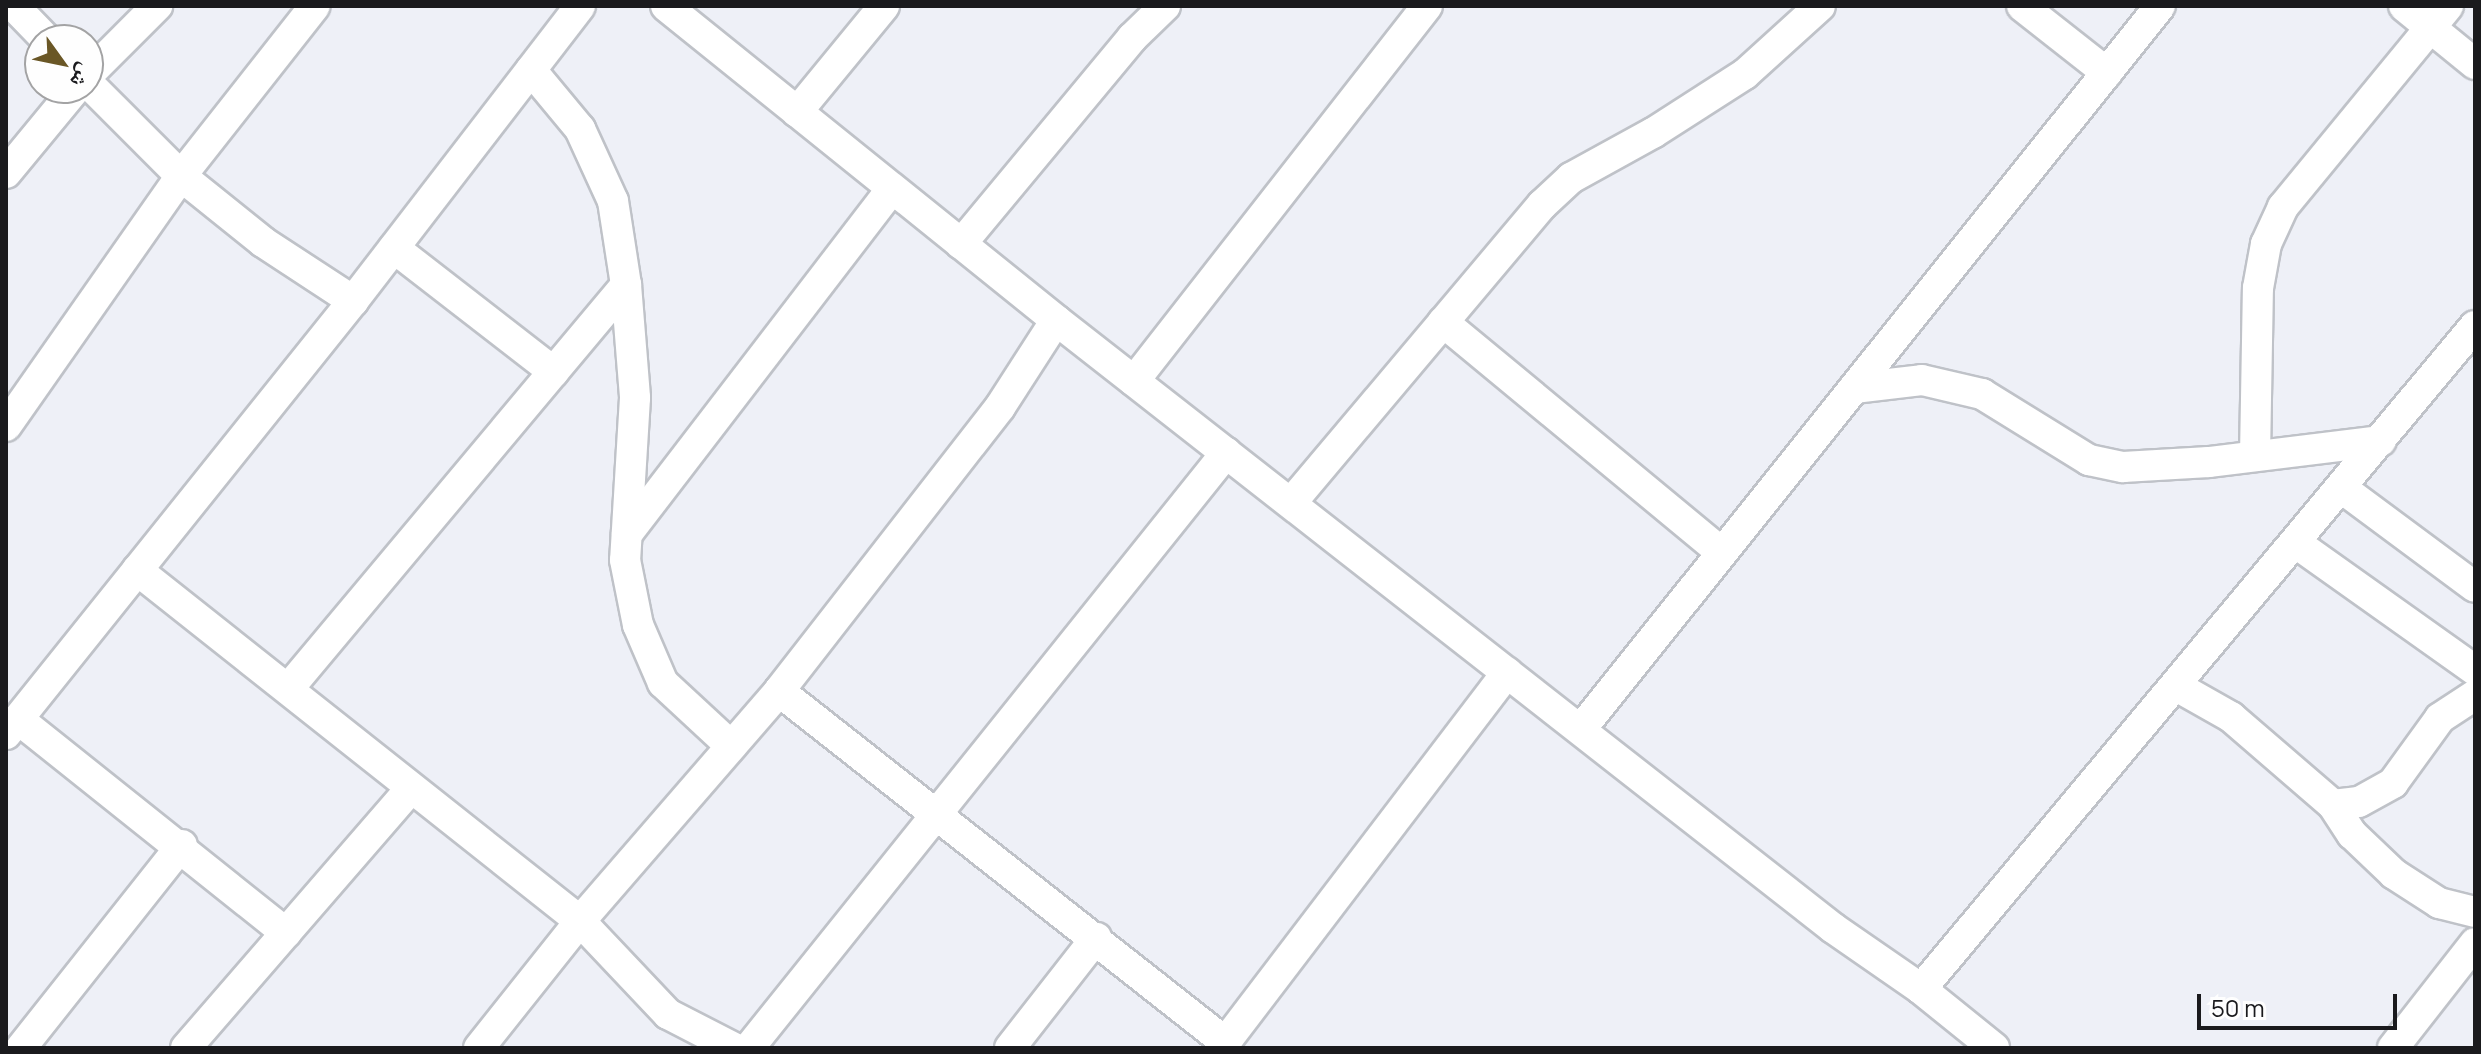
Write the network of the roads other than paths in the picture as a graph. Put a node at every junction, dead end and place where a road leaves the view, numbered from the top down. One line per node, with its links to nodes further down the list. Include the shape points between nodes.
1 (14, 6): 14 (street)
2 (157, 6): 15 (street)
3 (315, 6): 23 (street)
4 (580, 6): 17 (street)
5 (666, 6): 21 (street)
6 (884, 6): 21 (street)
7 (1165, 6): 25 (street, via 1132,38)
8 (1427, 6): 33 (street)
9 (1820, 6): 30 (street, via 1745,74 1571,178)
10 (2022, 6): 18 (street)
11 (2160, 6): 18 (street)
12 (2404, 6): 13 (street)
13 (2438, 16): 16 (street); 38 (street, via 2283,207 2266,244 2258,288)
14 (31, 24)
15 (104, 59)
16 (2475, 64)
17 (531, 70): 26 (street); 27 (street, via 580,129 613,201)
18 (2107, 73): 34 (street)
19 (104, 99): 23 (street)
20 (63, 104): 22 (street)
21 (797, 112): 24 (street)
22 (6, 173)
23 (181, 176): 28 (street, via 263,242); 35 (street)
24 (892, 189): 25 (street); 41 (street)
25 (961, 244): 29 (street)
26 (394, 248): 28 (street); 32 (street)
27 (626, 285): 32 (street); 41 (street, via 635,398)
28 (353, 301): 44 (street)
29 (1056, 320): 33 (street); 50 (street, via 1000,407)
30 (1443, 322): 40 (street); 43 (street)
31 (2475, 326): 36 (street)
32 (554, 372): 49 (street)
33 (1134, 381): 37 (street)
34 (1854, 388): 38 (street, via 1922,380 1982,394 2089,460 2123,467); 43 (street)
35 (6, 426)
36 (2381, 441): 38 (street); 39 (street)
37 (1226, 453): 40 (street); 57 (street)
38 (2255, 456)
39 (2343, 489): 42 (street); 45 (street)
40 (1291, 503): 47 (street)
41 (627, 534): 54 (street, via 625,560 638,625 663,683)
42 (2296, 543): 46 (street); 48 (street)
43 (1722, 553): 53 (street)
44 (137, 570): 49 (street); 52 (street)
45 (2475, 587)
46 (2475, 670)
47 (1507, 672): 53 (street); 65 (street)
48 (2178, 687): 56 (street, via 2231,717); 64 (street)
49 (288, 689): 55 (street)
50 (779, 691): 54 (street); 57 (street)
51 (2475, 695): 56 (street, via 2440,718 2393,783 2359,802)
52 (12, 726): 58 (street)
53 (1581, 729): 64 (street, via 1833,928)
54 (731, 746): 60 (street)
55 (411, 788): 60 (street); 61 (street)
56 (2333, 805): 59 (street, via 2352,834 2394,874 2439,903)
57 (937, 811): 62 (street); 70 (street)
58 (182, 845): 61 (street); 66 (street)
59 (2475, 912)
60 (580, 921): 68 (street); 69 (street, via 668,1014)
61 (286, 933): 67 (street)
62 (1096, 938): 65 (street); 71 (street)
63 (2475, 943): 73 (street)
64 (1921, 989): 72 (street)
65 (1223, 1045)
66 (21, 1048)
67 (186, 1048)
68 (479, 1048)
69 (734, 1048)
70 (749, 1048)
71 (1010, 1048)
72 (1994, 1048)
73 (2393, 1048)

